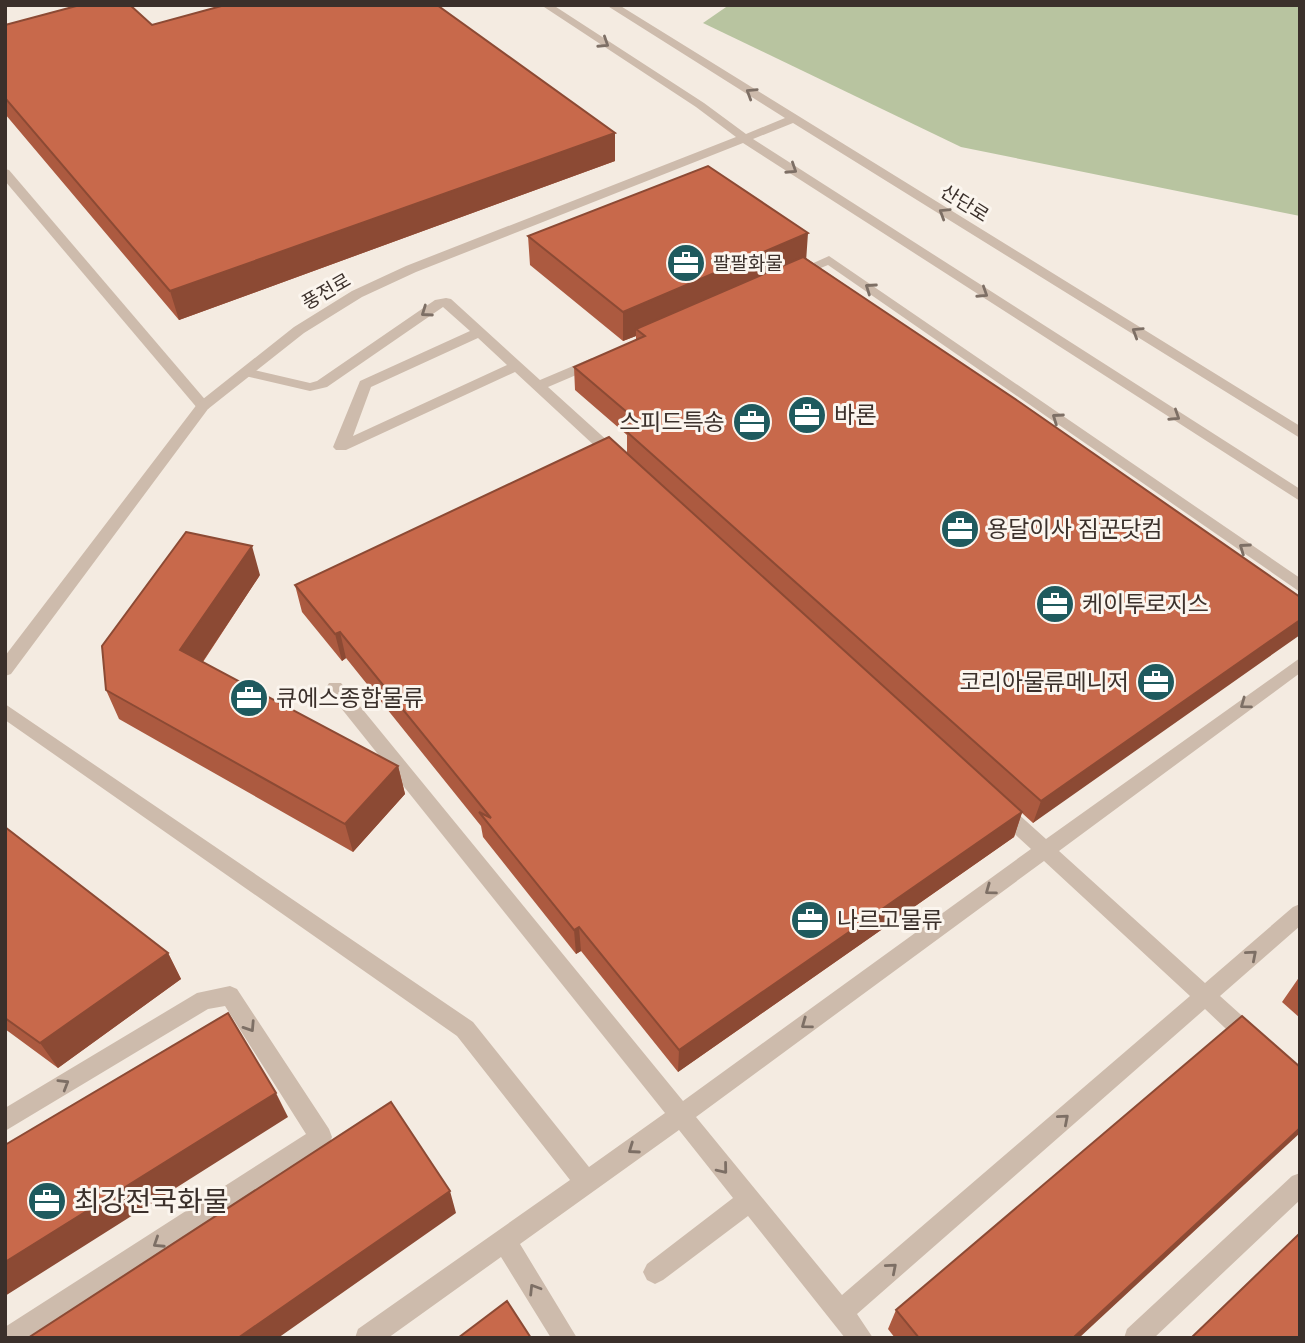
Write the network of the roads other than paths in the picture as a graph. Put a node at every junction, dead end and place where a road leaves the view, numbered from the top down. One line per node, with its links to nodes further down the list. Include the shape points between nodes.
1 (547, 5): 4 (street, one-way to 4)
2 (611, 5): 3 (street, 산단로, one-way to 2)
3 (793, 119): 4 (street, 풍전로); 13 (street, 산단로, one-way to 3)
4 (744, 138): 10 (street, 풍전로, via 357,294 299,330); 15 (street, one-way to 15)
5 (5, 173): 12 (street)
6 (778, 282): 16 (street, one-way to 6, via 829,260)
7 (481, 332): 9 (street); 9 (street, via 365,384 341,447); 10 (street, one-way to 10, via 446,302 440,303 322,384 310,387)
8 (614, 353): 11 (street)
9 (517, 366): 11 (street)
10 (246, 372): 12 (street, 풍전로)
11 (539, 386): 14 (street)
12 (203, 406): 18 (street, 풍전로)
13 (1300, 432)
14 (632, 471)
15 (1300, 496)
16 (1300, 586)
17 (1300, 664): 22 (street, one-way to 22)
18 (5, 669)
19 (335, 688): 26 (street)
20 (5, 711): 28 (street, via 465,1028)
21 (986, 796): 22 (street)
22 (1044, 849): 24 (street); 26 (street, one-way to 26)
23 (1300, 914): 24 (street, one-way to 23)
24 (1205, 996): 25 (street); 33 (street, one-way to 24)
25 (1262, 1048)
26 (680, 1115): 28 (street, one-way to 28); 30 (street, one-way to 30)
27 (5, 1120): 34 (street, one-way to 34, via 204,1000 230,996 321,1137)
28 (586, 1182): 31 (street)
29 (1300, 1184): 38 (street)
30 (749, 1201): 32 (street); 33 (street)
31 (504, 1241): 35 (street); 36 (street, one-way to 31)
32 (654, 1272)
33 (840, 1312): 37 (street)
34 (11, 1338)
35 (367, 1338)
36 (565, 1338)
37 (861, 1338)
38 (1136, 1338)

